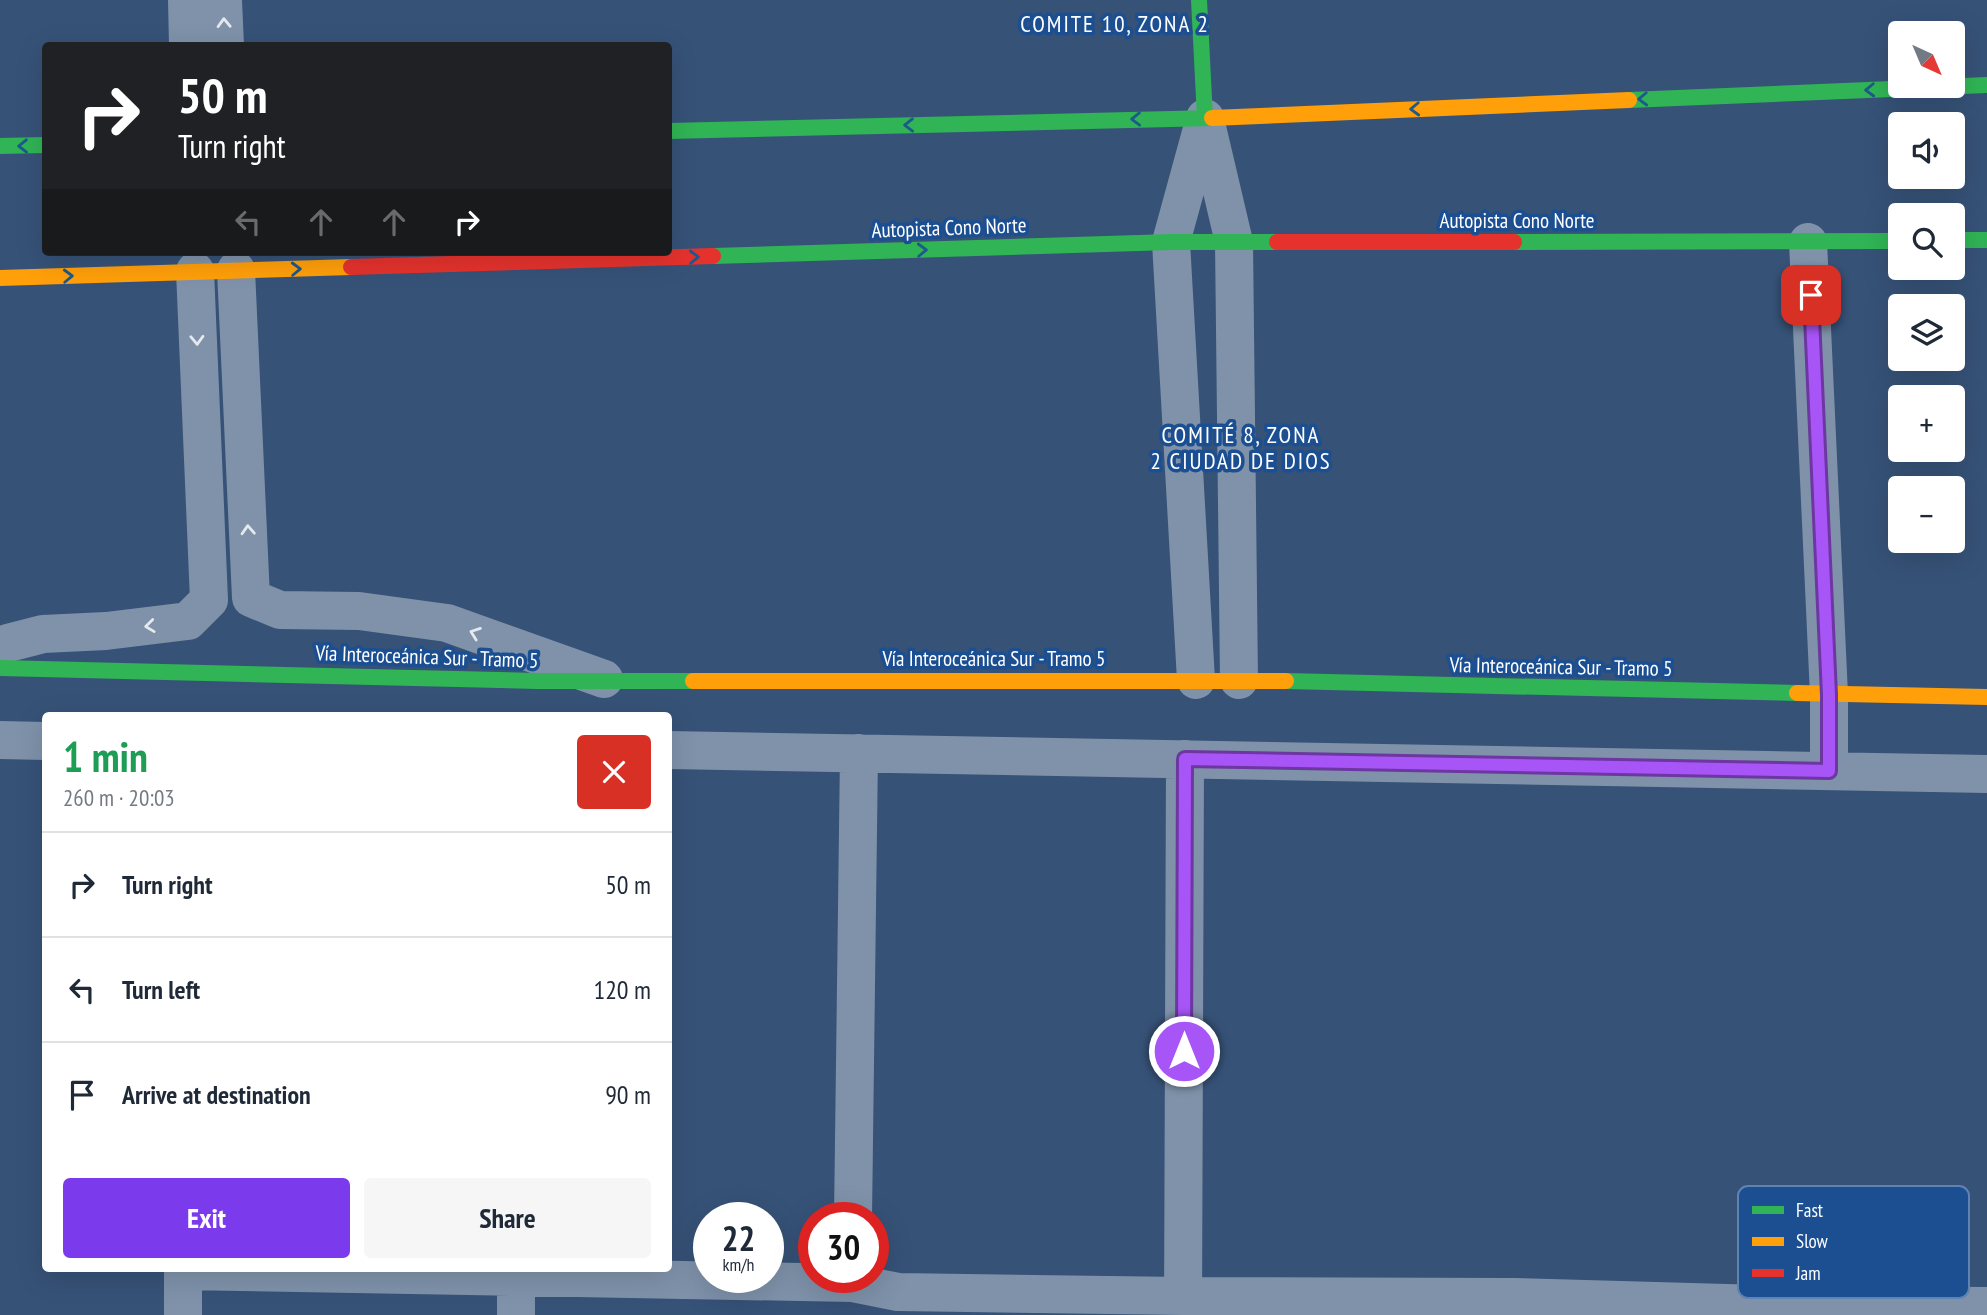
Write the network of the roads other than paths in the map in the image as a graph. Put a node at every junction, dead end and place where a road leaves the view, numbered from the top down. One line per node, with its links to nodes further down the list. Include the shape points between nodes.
1 (187, 0): 4 (street)
2 (223, 0): 5 (street, one-way to 2)
3 (1199, 0): 7 (main road)
4 (188, 42)
5 (225, 42)
6 (1987, 85): 7 (main road, one-way to 7)
7 (1205, 118): 8 (main road, one-way to 8); 14 (street); 15 (street)
8 (672, 131)
9 (42, 145): 10 (main road, one-way to 10)
10 (0, 146)
11 (1888, 240): 16 (main road, Autopista Cono Norte)
12 (1965, 240): 13 (main road)
13 (1987, 240)
14 (1171, 242): 15 (main road, Autopista Cono Norte); 17 (main road, Autopista Cono Norte, one-way to 14); 22 (street)
15 (1234, 242): 16 (main road, Autopista Cono Norte); 23 (street)
16 (1808, 242): 25 (street)
17 (236, 270): 18 (main road, Autopista Cono Norte); 24 (street, one-way to 17, via 447,623 359,611 280,610 251,598)
18 (195, 271): 19 (main road, Autopista Cono Norte, one-way to 18); 20 (street, one-way to 20, via 209,600 188,621 43,634)
19 (0, 278)
20 (0, 649)
21 (0, 668): 24 (main road, Vía Interoceánica Sur - Tramo 5)
22 (1196, 680): 23 (main road, Vía Interoceánica Sur - Tramo 5); 24 (main road, Vía Interoceánica Sur - Tramo 5)
23 (1239, 680): 25 (main road, Vía Interoceánica Sur - Tramo 5)
24 (608, 681)
25 (1829, 695): 26 (main road, Vía Interoceánica Sur - Tramo 5); 32 (street)
26 (1987, 697)
27 (0, 740): 28 (street)
28 (42, 741)
29 (672, 750): 30 (street)
30 (859, 753): 31 (street); 34 (street)
31 (1185, 759): 32 (street); 40 (street)
32 (1829, 771): 33 (street)
33 (1987, 774)
34 (853, 1202)
35 (183, 1272): 45 (street)
36 (278, 1272): 37 (street)
37 (516, 1277): 38 (street); 46 (street)
38 (798, 1290)
39 (889, 1292): 40 (street)
40 (1183, 1306): 41 (street)
41 (1514, 1306): 43 (street)
42 (1987, 1306): 44 (street)
43 (1827, 1310): 44 (street)
44 (1871, 1310)
45 (183, 1315)
46 (516, 1315)

